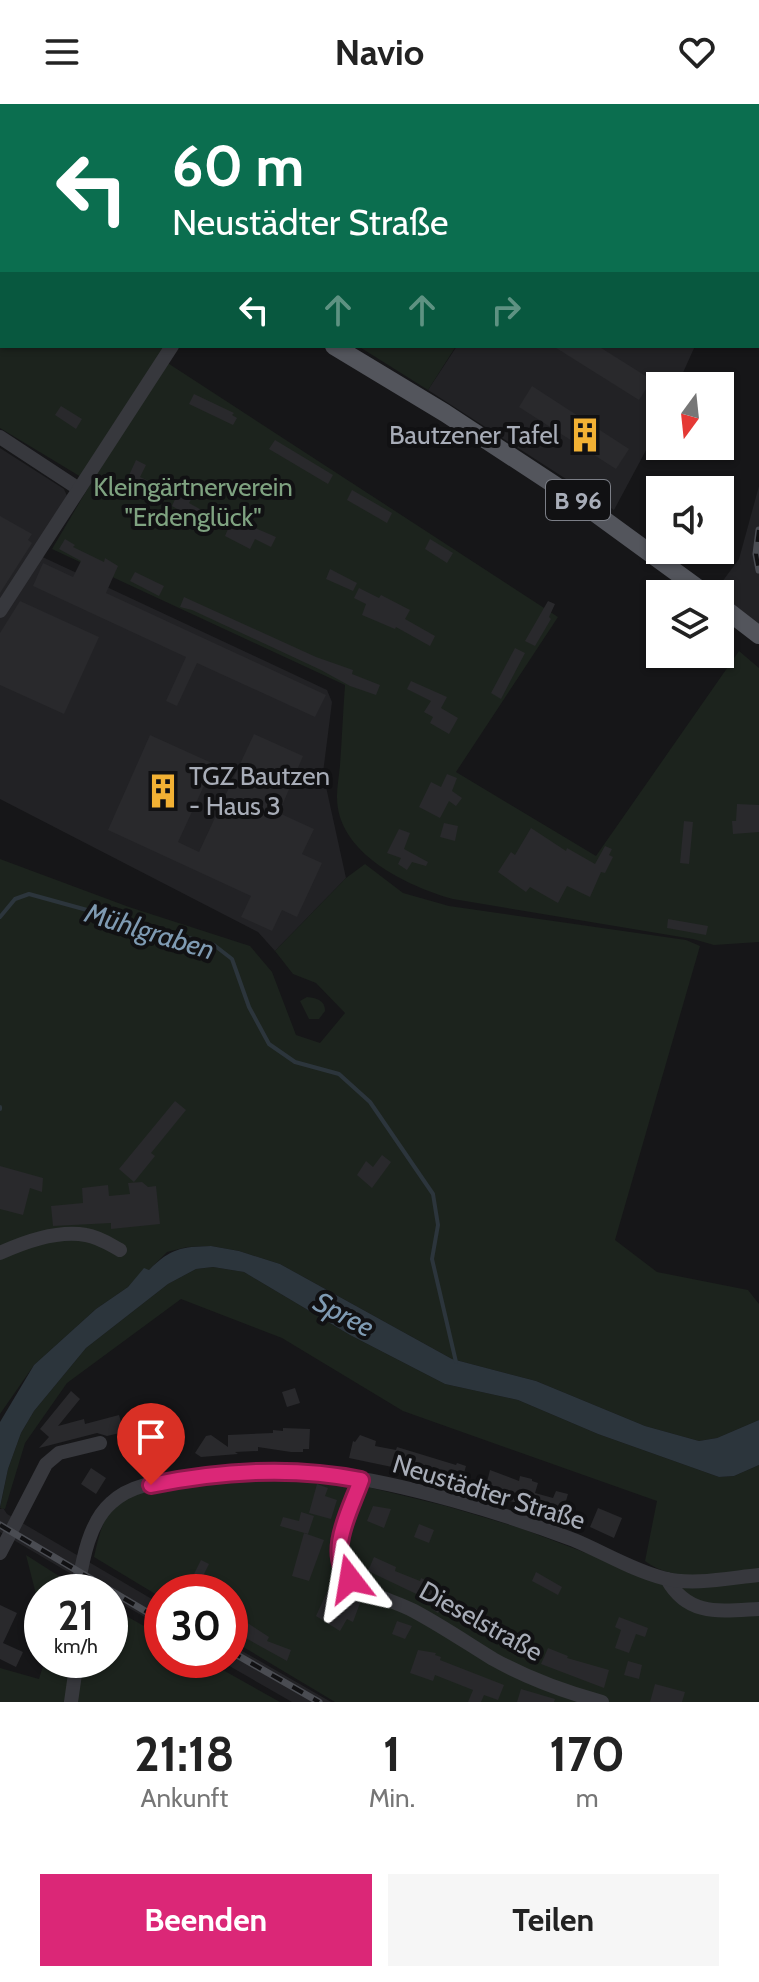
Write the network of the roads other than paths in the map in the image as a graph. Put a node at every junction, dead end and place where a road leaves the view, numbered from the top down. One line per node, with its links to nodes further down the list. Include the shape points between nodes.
1 (171, 348): 4 (street)
2 (337, 348): 5 (main road, B 96, via 573,497)
3 (0, 437): 4 (street)
4 (79, 489): 6 (street)
5 (687, 580)
6 (0, 611)
7 (734, 616): 8 (main road)
8 (759, 635)
9 (120, 1250): 10 (street, via 100,1238 63,1234)
10 (0, 1253)
11 (100, 1443): 13 (street, via 59,1453 46,1464)
12 (361, 1480): 14 (street, Neustädter Straße, via 265,1471 136,1487 111,1502 97,1522); 16 (street, Neustädter Straße, via 538,1528); 20 (street, Dieselstraße, via 339,1548 338,1561 350,1579 513,1669)
13 (0, 1553)
14 (82, 1574)
15 (759, 1575): 16 (street, Neustädter Straße)
16 (667, 1579): 17 (street, via 689,1605)
17 (759, 1609)
18 (74, 1678): 19 (street)
19 (71, 1702)
20 (602, 1702)

